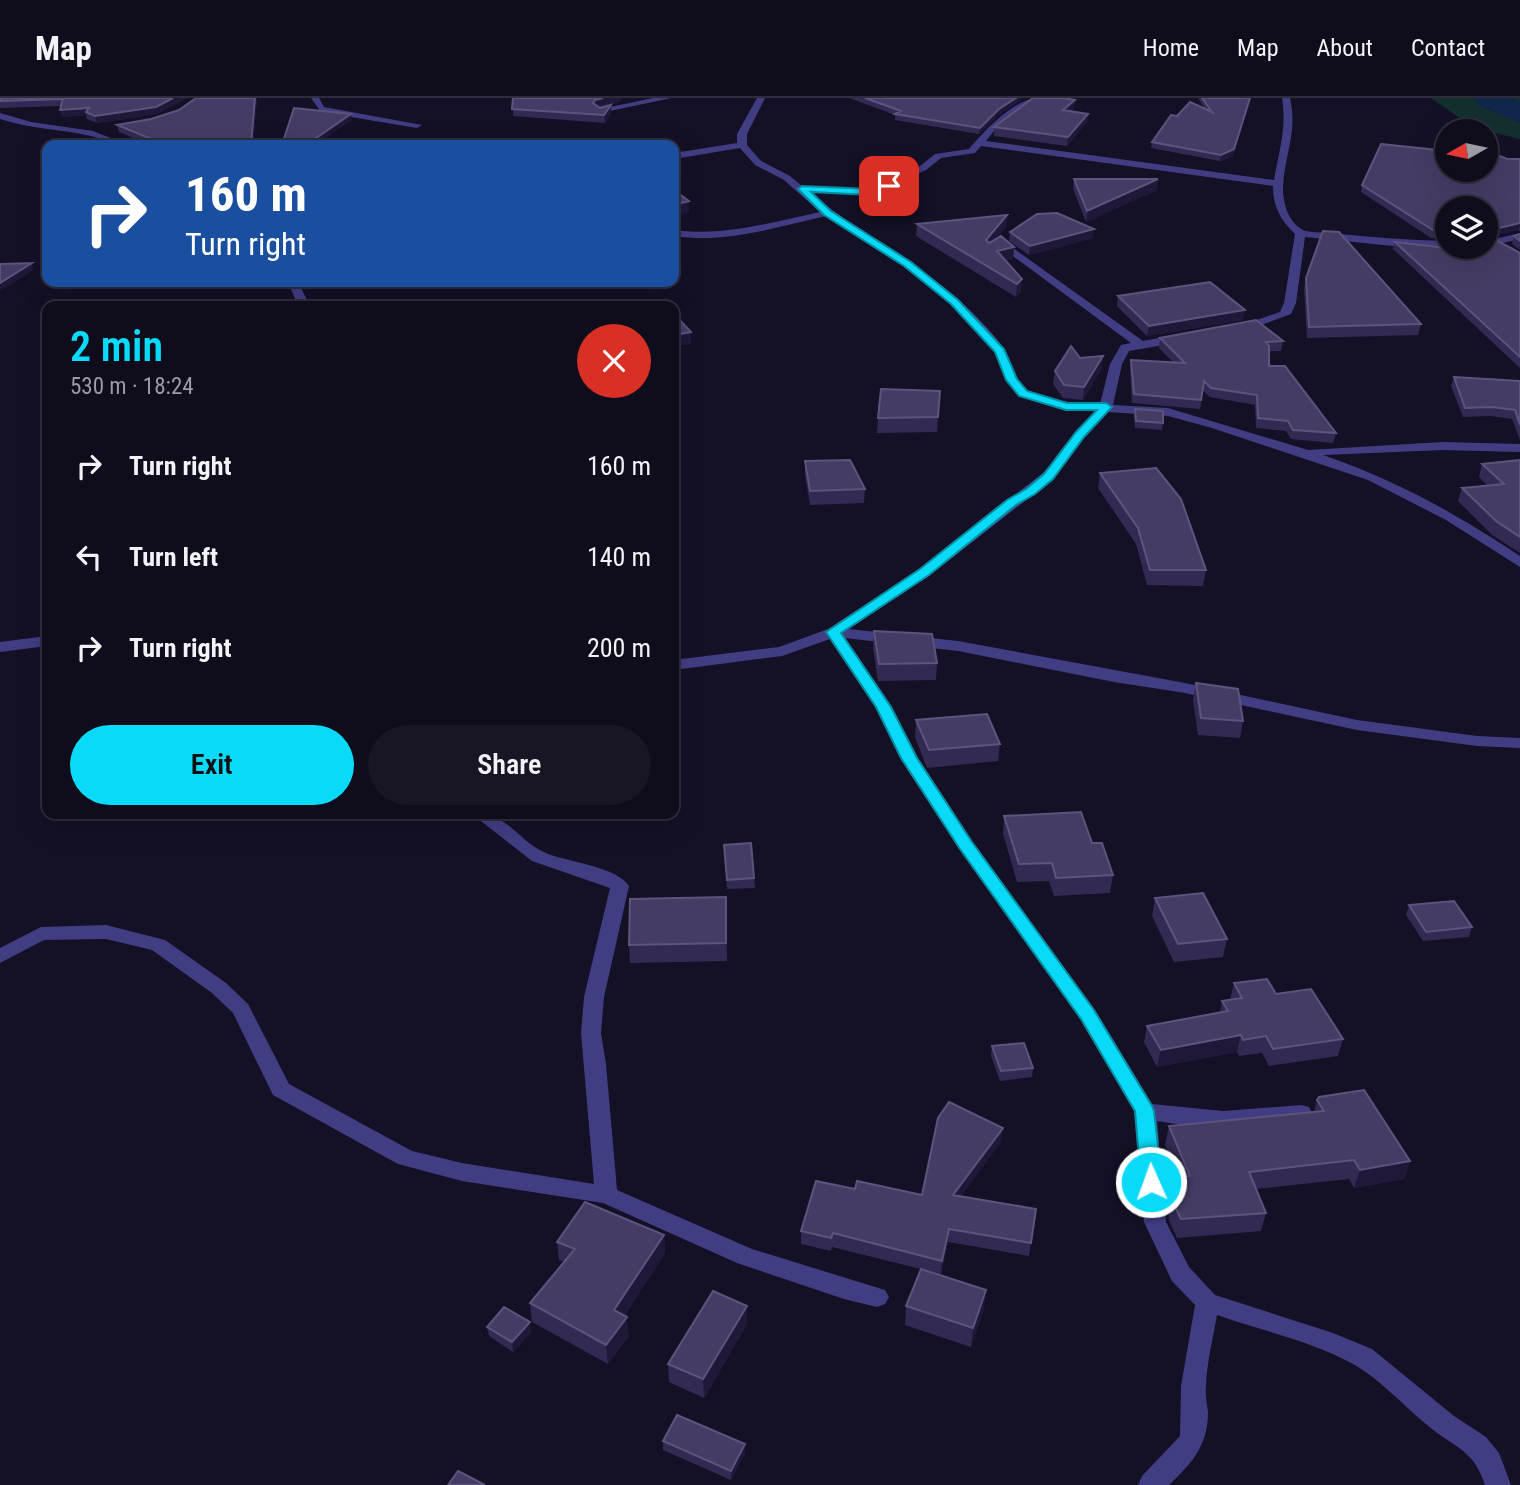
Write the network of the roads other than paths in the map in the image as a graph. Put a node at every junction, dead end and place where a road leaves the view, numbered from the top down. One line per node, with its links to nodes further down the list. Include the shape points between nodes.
1 (315, 98): 8 (street, via 321,109)
2 (668, 98): 6 (street)
3 (761, 98): 13 (street, via 742,134)
4 (1035, 98): 12 (street, via 991,129)
5 (1286, 98): 15 (street, via 1290,135)
6 (600, 110)
7 (3, 120): 10 (street)
8 (417, 125)
9 (112, 127): 10 (street)
10 (85, 130): 11 (street)
11 (110, 140)
12 (981, 144): 15 (street); 16 (street, via 938,156 871,192)
13 (742, 145): 14 (street); 16 (street, via 758,163)
14 (679, 155)
15 (1276, 183): 18 (street, via 1287,224)
16 (802, 189): 17 (street)
17 (828, 213): 19 (street, via 717,235); 29 (street, via 907,264 954,302 1000,351 1023,393 1066,406)
18 (1300, 233): 22 (street); 26 (street, via 1285,314)
19 (679, 234)
20 (1520, 236): 21 (street)
21 (1498, 241)
22 (1435, 244)
23 (1006, 246): 28 (street)
24 (1498, 246): 25 (street)
25 (1512, 252)
26 (1231, 331)
27 (1193, 337): 28 (street)
28 (1139, 344): 29 (street, via 1121,353)
29 (1106, 407): 32 (street, via 1168,412); 35 (street, via 1031,491 925,572)
30 (1492, 446): 31 (street); 32 (street); 33 (street)
31 (1520, 448)
32 (1303, 453): 34 (street, via 1373,477 1411,496)
33 (1520, 460)
34 (1520, 563)
35 (833, 632): 38 (street, via 782,651); 39 (street, via 958,646 1357,725); 42 (street, via 884,707 909,758 1088,1015)
36 (42, 642): 37 (street)
37 (0, 647)
38 (679, 665)
39 (1517, 747)
40 (488, 819): 44 (street, via 538,857 620,886 594,997 591,1033)
41 (0, 956): 44 (street, via 41,934 106,932 158,945 219,988 240,1009 281,1089 346,1127 406,1158 462,1172)
42 (1145, 1111): 43 (street, via 1214,1121); 46 (street, via 1155,1222 1180,1274)
43 (1301, 1112)
44 (606, 1195): 45 (street, via 745,1256)
45 (877, 1297)
46 (1207, 1302): 47 (street, via 1193,1386 1192,1438 1185,1452); 48 (street, via 1363,1357 1477,1445 1490,1461)
47 (1150, 1485)
48 (1499, 1485)

